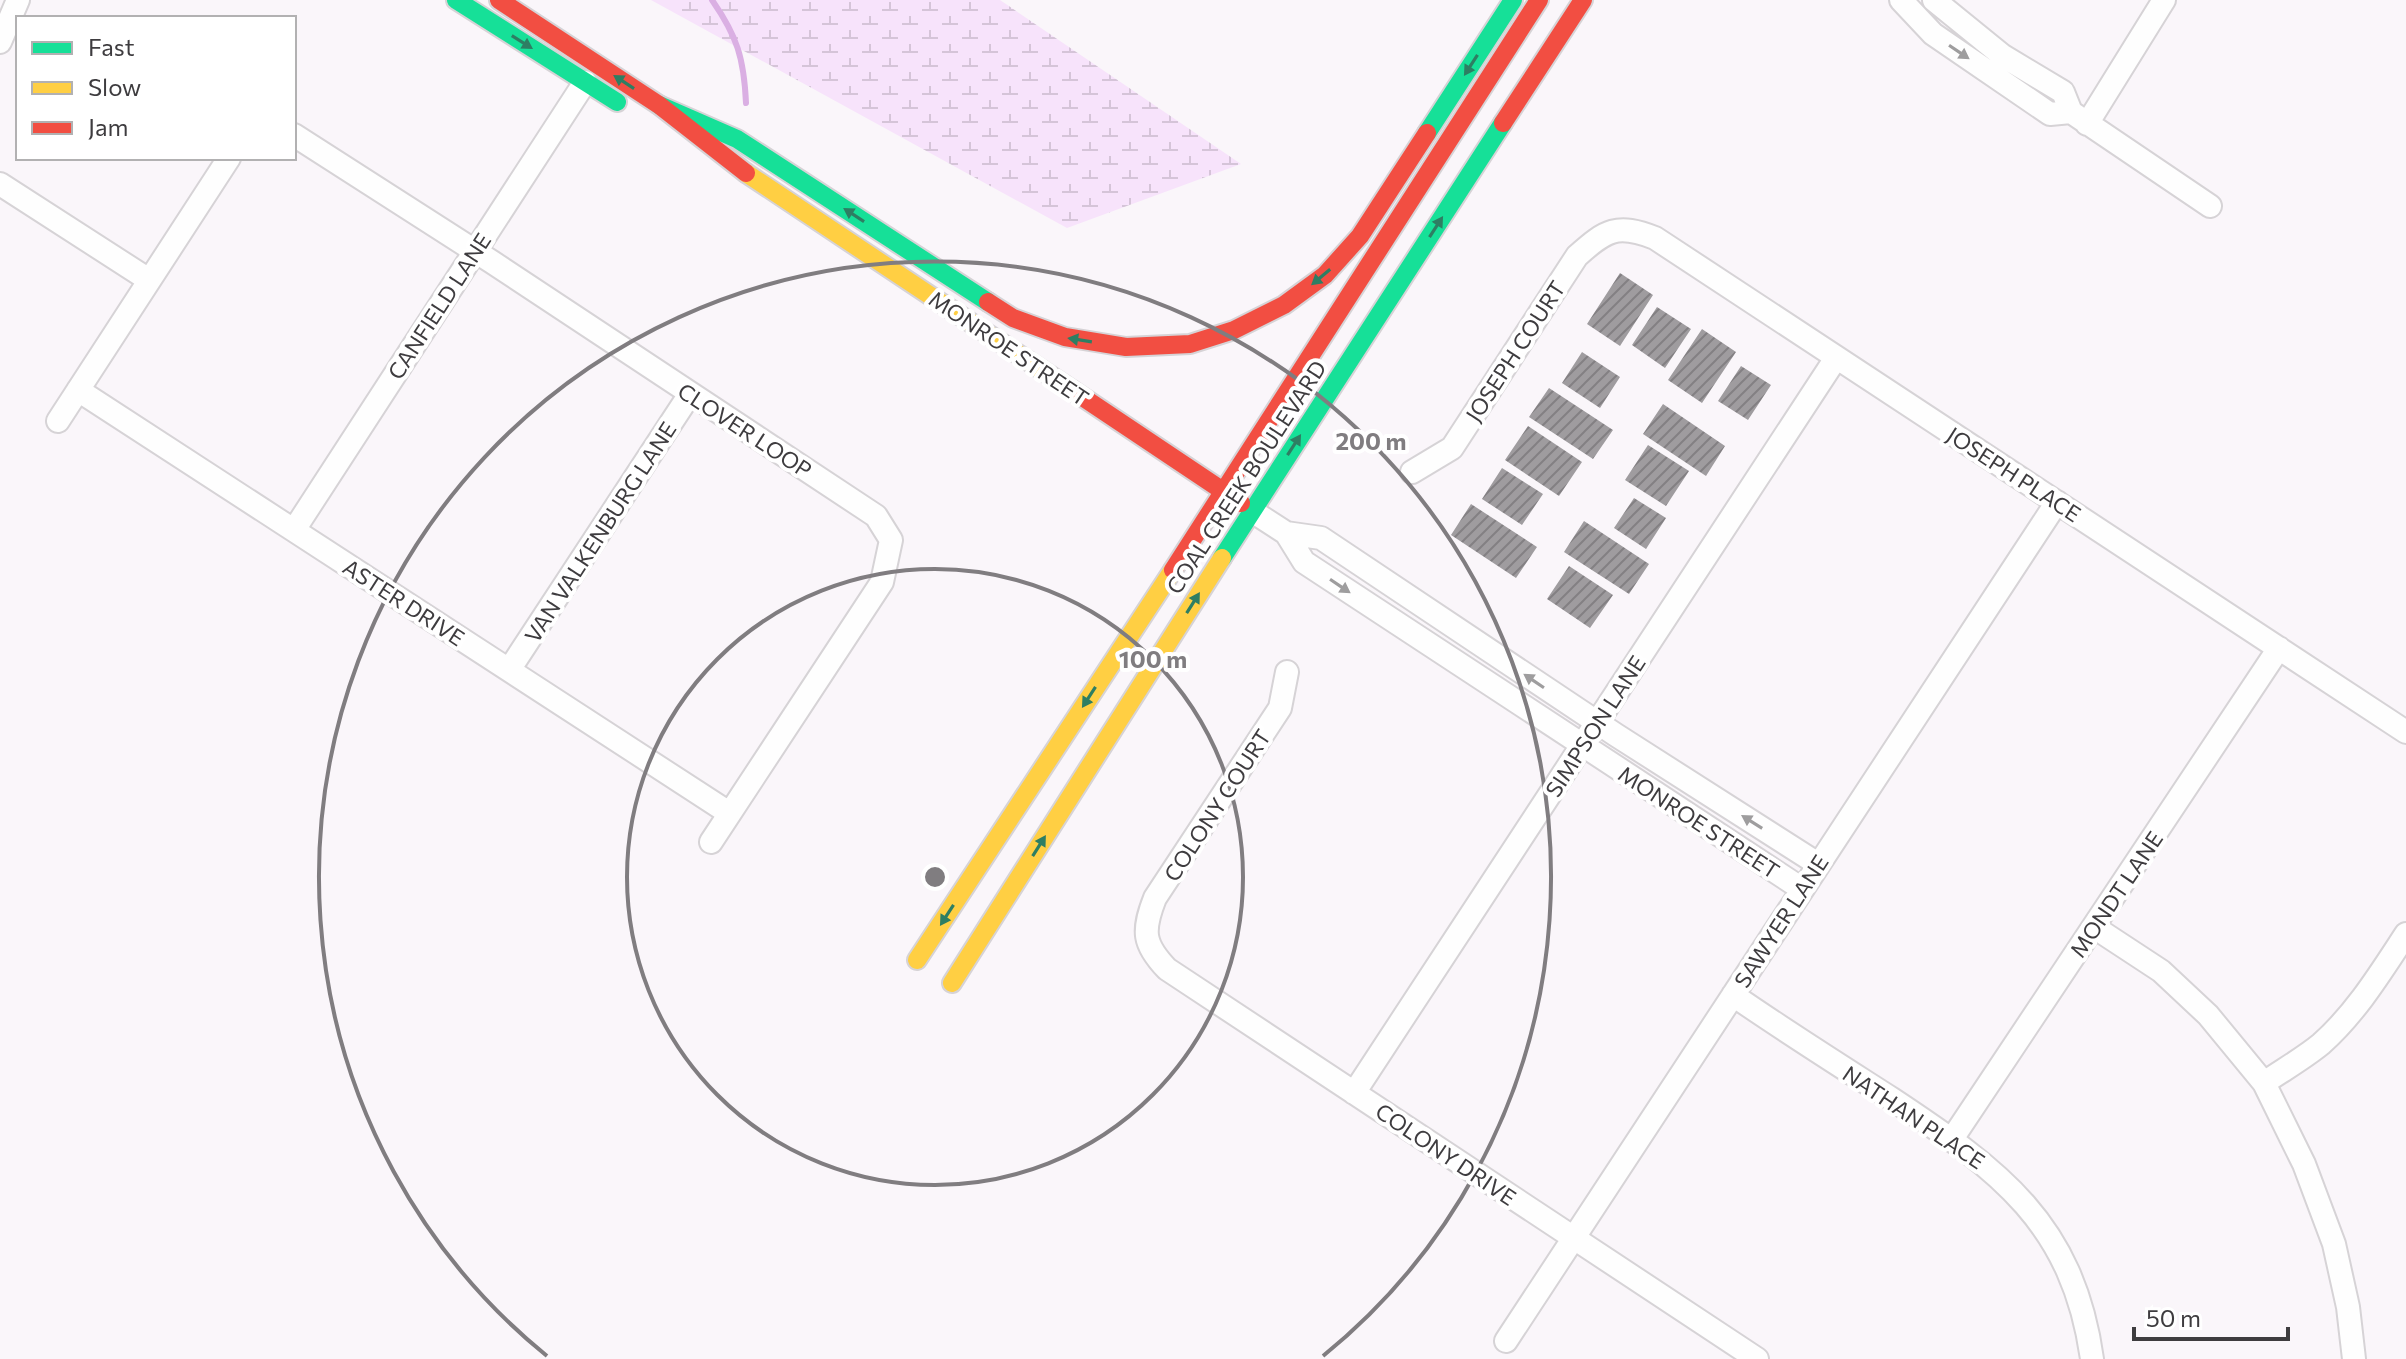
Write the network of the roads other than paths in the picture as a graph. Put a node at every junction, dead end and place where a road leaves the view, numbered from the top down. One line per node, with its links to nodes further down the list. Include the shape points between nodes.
1 (18, 0): 10 (street)
2 (456, 0): 11 (main road, one-way to 11)
3 (499, 0): 12 (main road, MONROE STREET, one-way to 3)
4 (1513, 0): 12 (main road, one-way to 12, via 1360,236 1325,275 1284,305 1190,344 1126,347 1065,337 1013,318 737,139)
5 (1539, 0): 29 (main road, COAL CREEK BOULEVARD)
6 (1583, 0): 31 (main road, COAL CREEK BOULEVARD, one-way to 6)
7 (1901, 0): 14 (street, one-way to 14, via 1933,34 2050,114)
8 (1934, 0): 14 (street, via 2003,56 2063,92)
9 (2164, 0): 14 (street)
10 (0, 42)
11 (585, 82): 13 (main road); 22 (street, CANFIELD LANE)
12 (659, 105): 18 (main road, MONROE STREET)
13 (638, 116)
14 (2079, 118): 20 (street)
15 (665, 133): 18 (main road, MONROE STREET)
16 (296, 136): 22 (street, CLOVER LOOP)
17 (228, 160): 23 (street)
18 (731, 163): 29 (main road, MONROE STREET)
19 (0, 184): 23 (street)
20 (2210, 206)
21 (1617, 229): 24 (street, JOSEPH PLACE, via 1655,238); 28 (street, JOSEPH COURT, via 1599,236 1577,256 1452,448)
22 (474, 251): 26 (street, CLOVER LOOP); 32 (street, CANFIELD LANE)
23 (149, 280): 25 (street)
24 (1836, 358): 30 (street, JOSEPH PLACE); 37 (street, SIMPSON LANE)
25 (78, 390): 27 (street); 32 (street, ASTER DRIVE)
26 (690, 394): 35 (street, VAN VALKENBURG LANE); 40 (street, CLOVER LOOP, via 876,516 891,540 882,582)
27 (58, 421)
28 (1412, 472)
29 (1224, 492): 31 (main road, MONROE STREET); 47 (main road, COAL CREEK BOULEVARD, one-way to 47)
30 (2057, 502): 34 (street, JOSEPH PLACE); 42 (street, SAWYER LANE)
31 (1252, 511): 33 (street, MONROE STREET); 48 (main road, COAL CREEK BOULEVARD, one-way to 31)
32 (294, 530): 35 (street, ASTER DRIVE)
33 (1286, 533): 37 (street, MONROE STREET, one-way to 33, via 1321,538); 39 (street, MONROE STREET, one-way to 39, via 1304,562)
34 (2279, 648): 38 (street, JOSEPH PLACE); 44 (street, MONDT LANE)
35 (509, 670): 40 (street, ASTER DRIVE)
36 (1287, 672): 46 (street, COLONY COURT, via 1280,708 1155,898)
37 (1597, 723): 39 (street, SIMPSON LANE); 42 (street, MONROE STREET, one-way to 37)
38 (2406, 732)
39 (1582, 746): 43 (street, MONROE STREET); 51 (street, SIMPSON LANE)
40 (729, 813): 41 (street, CLOVER LOOP)
41 (711, 842)
42 (1818, 864): 43 (street, SAWYER LANE)
43 (1802, 889): 49 (street, SAWYER LANE)
44 (2094, 927): 50 (street, via 2161,971 2208,1015); 52 (street, MONDT LANE)
45 (2406, 934): 50 (street, via 2367,992 2321,1044)
46 (1146, 938): 51 (street, COLONY DRIVE, via 1167,969)
47 (917, 960)
48 (952, 983)
49 (1733, 995): 52 (street, NATHAN PLACE); 53 (street, SAWYER LANE)
50 (2264, 1083): 57 (street, via 2304,1164 2334,1244)
51 (1354, 1093): 53 (street, COLONY DRIVE)
52 (1952, 1139): 56 (street, NATHAN PLACE, via 2001,1177 2037,1218 2068,1268 2087,1322)
53 (1573, 1239): 54 (street, SAWYER LANE); 55 (street, COLONY DRIVE)
54 (1506, 1341)
55 (1757, 1359)
56 (2092, 1359)
57 (2354, 1359)

